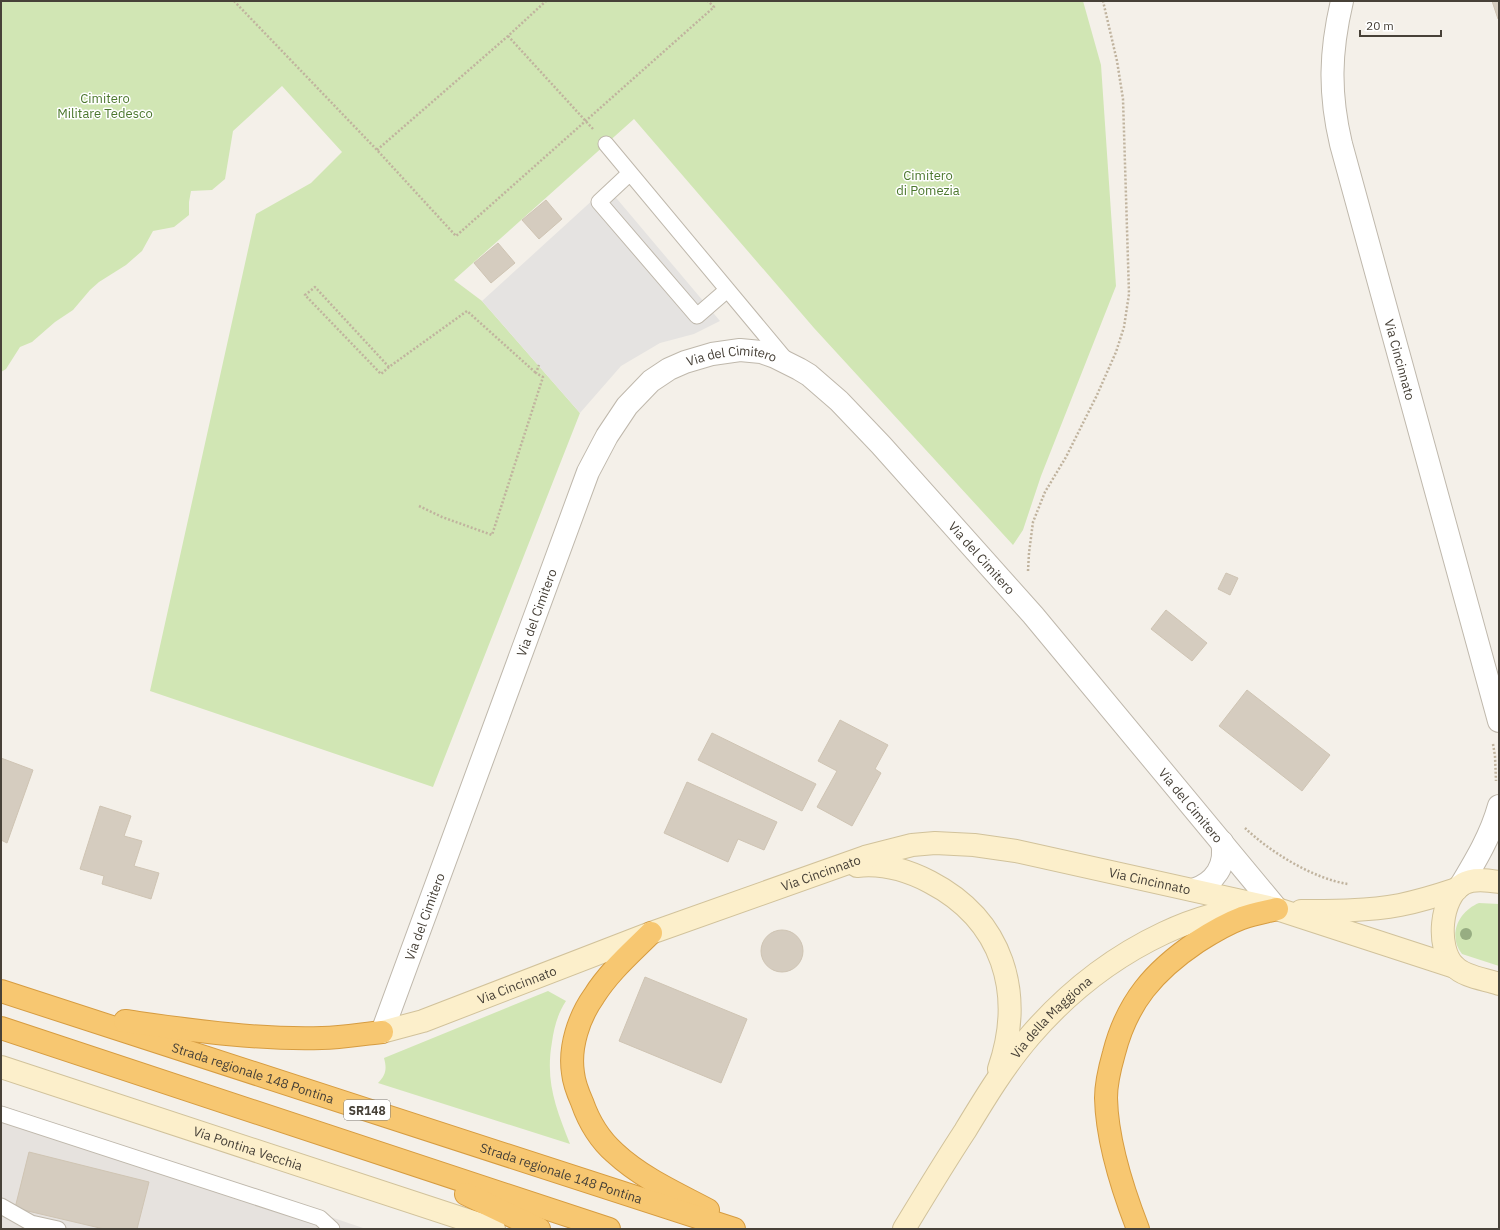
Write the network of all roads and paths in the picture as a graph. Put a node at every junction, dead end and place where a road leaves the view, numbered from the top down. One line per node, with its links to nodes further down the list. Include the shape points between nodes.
1 (234, 1): 9 (path)
2 (546, 1): 6 (path)
3 (708, 1): 7 (path, via 714,7)
4 (1103, 1): 17 (path, via 1123,99 1128,294 1124,327 1097,395 1045,492 1033,522)
5 (1342, 1): 18 (street, Via Cincinnato, via 1333,50 1333,99 1340,144)
6 (508, 36): 7 (path); 9 (path)
7 (585, 121): 8 (path); 9 (path, via 456,236)
8 (606, 144): 10 (lane)
9 (377, 150)
10 (630, 173): 11 (lane); 11 (lane, via 599,202 697,316)
11 (727, 290): 12 (lane)
12 (788, 362): 21 (street, Via del Cimitero, via 809,375 839,401 881,445 1034,615); 34 (street, Via del Cimitero, via 748,350 712,354 685,362 661,373 639,392 607,436 588,472)
13 (539, 365): 15 (path)
14 (389, 367): 14 (path, via 314,287 305,295 381,374); 15 (path, via 467,311)
15 (536, 374): 16 (path, via 543,377 492,536)
16 (419, 506)
17 (1029, 576)
18 (1496, 725): 19 (path)
19 (1498, 796): 25 (street, via 1487,839)
20 (1240, 824): 24 (path, via 1268,846 1304,868 1322,877)
21 (1222, 842): 26 (street, via 1224,854 1219,870 1208,882); 27 (street, Via del Cimitero)
22 (822, 871): 26 (street, Via Cincinnato, via 897,848 924,844 974,845 1016,851); 28 (street, Via Cincinnato); 36 (street, via 848,866 877,865 911,873 944,889 978,920 998,951 1005,969 1010,1004 1002,1061)
23 (1499, 882): 25 (street, Via Cincinnato, via 1478,880)
24 (1352, 884)
25 (1459, 887): 27 (street, Via Cincinnato, via 1417,901 1385,907 1328,911); 29 (street, via 1447,903 1443,922 1446,948)
26 (1193, 890): 27 (street, Via Cincinnato)
27 (1277, 909): 29 (street, Via Cincinnato); 36 (street, Via della Maggiona, via 1234,910 1203,917 1154,938 1123,955 1051,1013); 48 (highway, via 1229,923 1168,963 1149,982 1132,1005 1125,1020 1112,1060 1106,1095 1114,1154)
28 (651, 933): 34 (street, Via Cincinnato, via 423,1021); 46 (highway, via 610,974 588,1006 578,1026 572,1060 573,1076 586,1115 598,1135 615,1153 654,1181)
29 (1455, 967): 30 (street, Via Cincinnato, via 1464,973)
30 (1499, 984)
31 (1, 991): 32 (highway, Strada regionale 148 Pontina / SR148)
32 (63, 1012): 34 (highway, via 234,1034 323,1038); 45 (highway, Strada regionale 148 Pontina / SR148)
33 (1, 1028): 38 (highway)
34 (382, 1032)
35 (1, 1067): 42 (street, Via Pontina Vecchia)
36 (994, 1083): 47 (street, Via della Maggiona)
37 (1, 1114): 41 (lane, via 320,1218)
38 (383, 1154): 43 (highway); 44 (highway)
39 (1, 1206): 40 (lane, via 31,1222)
40 (58, 1229)
41 (332, 1229)
42 (494, 1229)
43 (539, 1229)
44 (609, 1229)
45 (734, 1229)
46 (744, 1229)
47 (904, 1229)
48 (1138, 1229)

